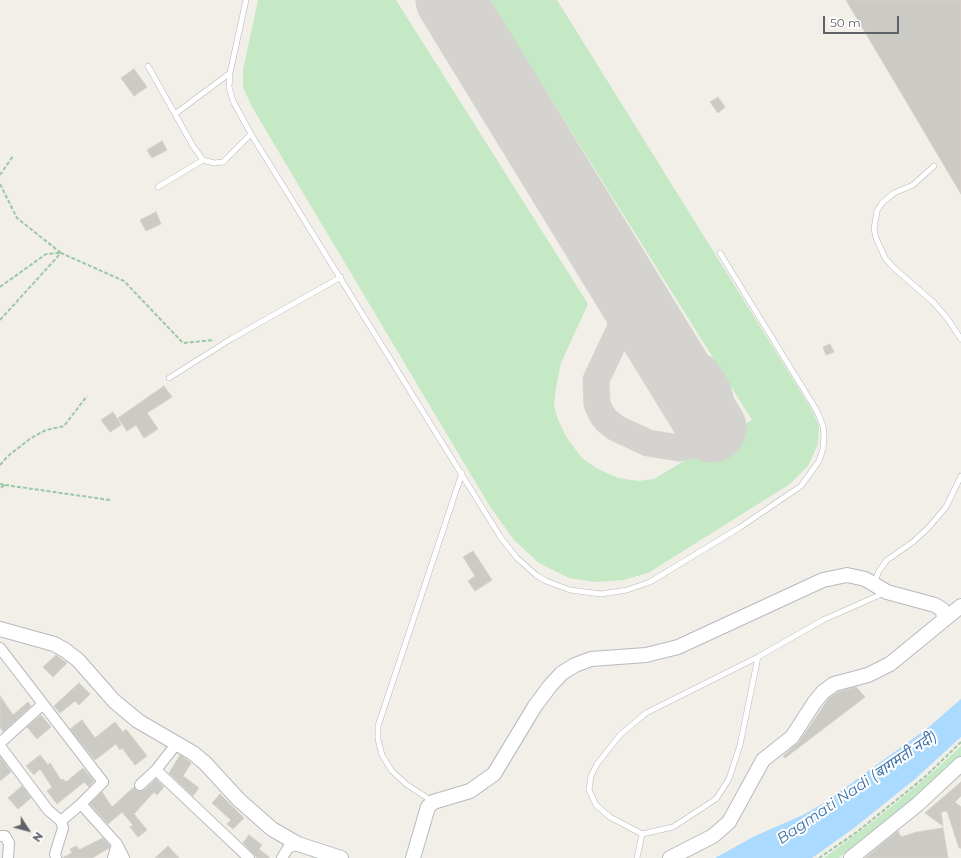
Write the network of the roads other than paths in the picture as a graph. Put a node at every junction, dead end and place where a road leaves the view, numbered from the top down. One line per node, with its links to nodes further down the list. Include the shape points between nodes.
1 (246, 0): 3 (lane)
2 (148, 66): 4 (lane)
3 (230, 72): 4 (lane); 5 (lane, via 229,87 233,101)
4 (175, 114): 6 (lane)
5 (251, 134): 6 (lane, via 223,162); 10 (lane)
6 (203, 160): 8 (lane)
7 (934, 166): 11 (lane, via 914,185 894,193 882,203 874,219 874,229 885,258 934,303)
8 (158, 187)
9 (720, 253): 13 (lane, via 778,345 817,411 823,426 823,449 819,461 801,486 739,528 650,582 627,590 601,594 560,587 528,569 501,538)
10 (341, 277): 12 (lane, via 231,339); 13 (lane)
11 (961, 339)
12 (169, 378)
13 (462, 473): 28 (lane, via 378,726 382,754 392,771)
14 (961, 476): 15 (lane, via 946,507 913,542 887,560 879,570)
15 (874, 584): 16 (main road); 28 (main road, via 847,575 823,580 678,648 646,655 591,659 575,665 550,686 494,774 470,791)
16 (887, 592): 18 (main road, via 935,605 943,610); 21 (lane, via 823,620)
17 (961, 606): 18 (main road)
18 (944, 620): 44 (main road, via 890,664 868,675 834,684 823,692 792,737 763,760 729,822 713,836)
19 (0, 629): 23 (main road, via 54,644 65,650 78,660 114,701 138,720)
20 (0, 648): 22 (street)
21 (758, 657): 31 (lane, via 740,745 729,780 716,799 673,827); 31 (lane, via 646,713 620,735 597,764 591,776 589,790 596,805 610,817)
22 (43, 704): 24 (street); 29 (street, via 103,782)
23 (177, 743): 26 (street); 34 (main road, via 193,752 239,800 272,829)
24 (0, 744): 30 (street, via 48,810)
25 (961, 764): 45 (main road, via 918,804)
26 (156, 770): 27 (street); 39 (street)
27 (140, 785)
28 (433, 802): 42 (main road, via 428,807)
29 (81, 804): 30 (street); 33 (street)
30 (61, 821): 36 (street, via 63,828)
31 (642, 834): 43 (lane)
32 (0, 836): 35 (street, via 6,836 9,844)
33 (117, 844): 37 (street); 38 (street)
34 (298, 844): 40 (street, via 288,848); 41 (main road)
35 (8, 858)
36 (56, 858)
37 (113, 858)
38 (124, 858)
39 (249, 858)
40 (282, 858)
41 (341, 858)
42 (413, 858)
43 (637, 858)
44 (670, 858)
45 (851, 858)

